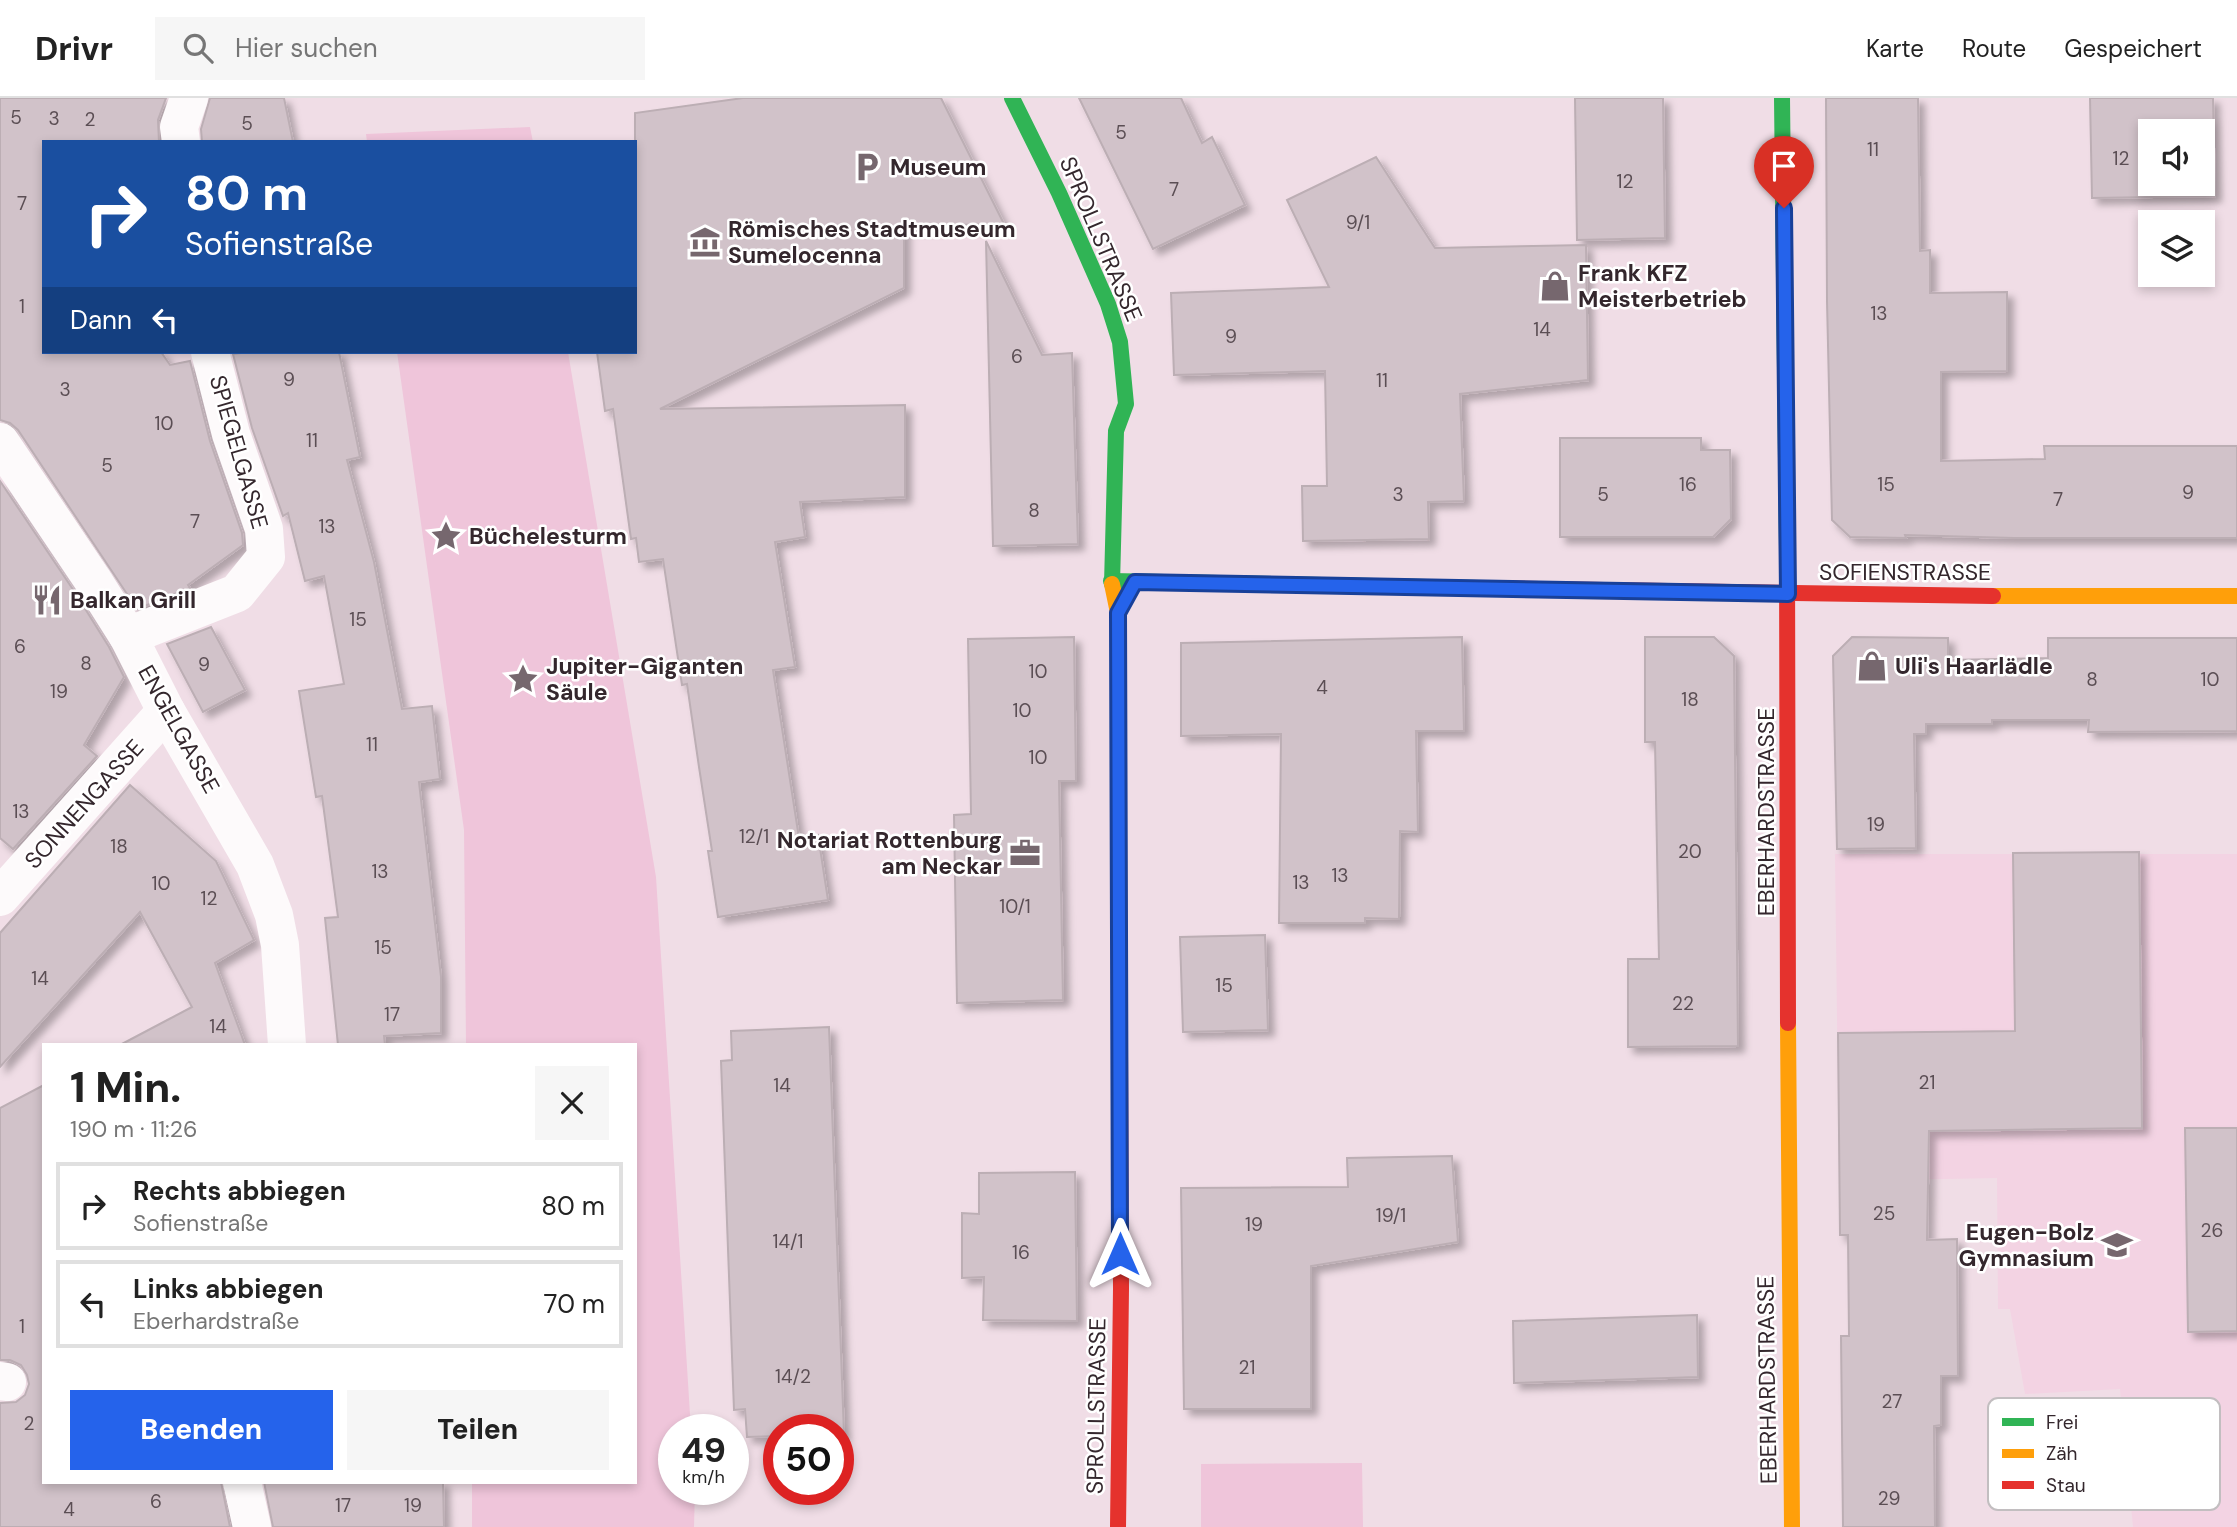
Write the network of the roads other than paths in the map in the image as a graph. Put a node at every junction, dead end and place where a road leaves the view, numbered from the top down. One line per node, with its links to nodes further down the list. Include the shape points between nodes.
1 (189, 98): 4 (street, via 179,127)
2 (1012, 98): 6 (street, SPROLLSTRASSE, via 1108,304 1120,342)
3 (1782, 98): 11 (street, EBERHARDSTRASSE)
4 (181, 140)
5 (211, 354): 14 (street, SPIEGELGASSE, via 231,434 264,529 265,556 237,593)
6 (1126, 404): 7 (street, SPROLLSTRASSE); 10 (street, SPROLLSTRASSE, via 1116,431)
7 (1134, 424)
8 (0, 442): 14 (street, ENGELGASSE)
9 (1135, 575): 10 (street, SOFIENSTRASSE); 11 (street, SOFIENSTRASSE); 13 (street, SPROLLSTRASSE)
10 (1111, 581): 13 (street, SPROLLSTRASSE)
11 (1788, 594): 12 (street, SOFIENSTRASSE); 21 (street, EBERHARDSTRASSE)
12 (2237, 596)
13 (1118, 613): 20 (street, SPROLLSTRASSE)
14 (128, 636): 15 (street, ENGELGASSE)
15 (166, 711): 16 (street, SONNENGASSE); 17 (street, ENGELGASSE, via 255,865 274,915)
16 (3, 889)
17 (287, 1043)
18 (242, 1484): 19 (street)
19 (252, 1527)
20 (1118, 1527)
21 (1792, 1527)

